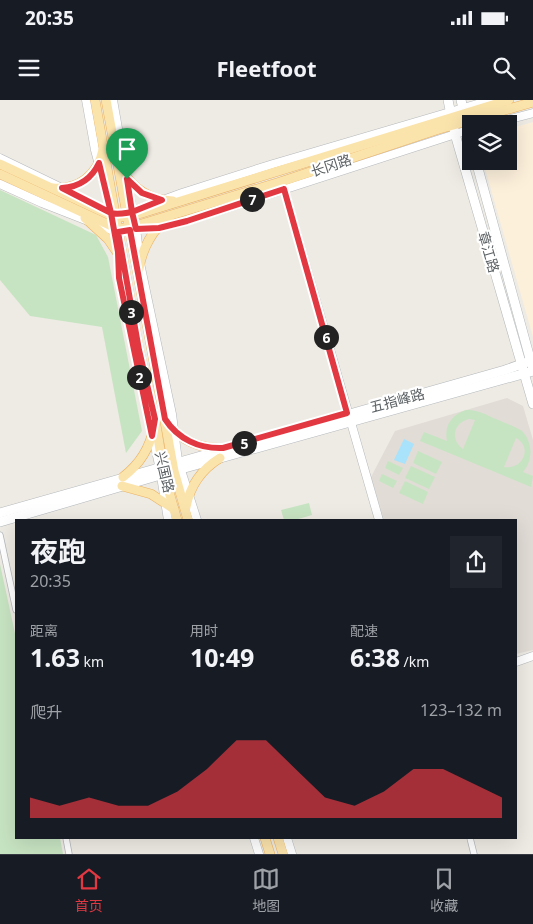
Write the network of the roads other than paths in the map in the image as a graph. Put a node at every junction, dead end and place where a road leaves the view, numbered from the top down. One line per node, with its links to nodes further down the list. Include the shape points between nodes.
1 (86, 100): 19 (street)
2 (95, 100): 17 (main road, 兴国路)
3 (106, 100): 21 (main road, 兴国路)
4 (113, 100): 24 (street)
5 (448, 100): 16 (main road, 章江路)
6 (491, 100): 10 (street)
7 (509, 100): 11 (main road, 长冈路)
8 (533, 102): 12 (main road, 长冈路)
9 (533, 112): 13 (street)
10 (469, 115)
11 (471, 115)
12 (475, 115)
13 (517, 117)
14 (462, 119): 16 (main road, 长冈路)
15 (462, 119): 16 (street)
16 (453, 122): 28 (street); 30 (street); 31 (main road, 长冈路); 33 (main road, 长冈路, via 280,182); 43 (main road, 章江路)
17 (103, 145): 19 (main road); 34 (main road, 兴国路)
18 (0, 158): 27 (street)
19 (99, 163): 27 (main road, via 84,181); 34 (street)
20 (0, 164): 26 (main road)
21 (118, 164): 24 (main road); 32 (main road, 兴国路)
22 (478, 170): 43 (main road, 章江路)
23 (0, 174): 29 (main road)
24 (127, 179): 30 (main road, via 142,193); 32 (street)
25 (0, 184): 35 (street)
26 (48, 187): 27 (main road); 34 (main road)
27 (62, 188): 34 (street)
28 (284, 189): 37 (street); 46 (street)
29 (55, 200): 35 (main road); 38 (main road)
30 (162, 200): 31 (main road); 32 (street)
31 (178, 201): 32 (main road, 长冈路)
32 (130, 214): 34 (main road, 长冈路); 36 (main road, 兴国路)
33 (174, 214): 36 (main road, 长冈路); 37 (main road)
34 (114, 215): 38 (main road, 兴国路)
35 (90, 222): 38 (street); 39 (main road)
36 (133, 228): 37 (street); 38 (main road, 长冈路); 40 (street); 42 (main road, 兴国路)
37 (159, 228): 40 (main road, via 148,242)
38 (116, 230): 39 (street); 41 (main road, 兴国路)
39 (118, 252): 41 (main road); 51 (street, via 119,278)
40 (140, 263): 42 (main road); 50 (street)
41 (124, 272): 47 (main road, 兴国路)
42 (138, 281): 48 (main road, 兴国路)
43 (530, 365): 44 (main road, 章江路); 46 (main road, 五指峰路)
44 (523, 374): 45 (main road, 章江路); 49 (main road, 五指峰路)
45 (533, 404)
46 (347, 413): 49 (street); 52 (main road, 五指峰路)
47 (155, 419): 51 (main road); 55 (main road, 兴国路)
48 (165, 419): 50 (main road); 54 (main road, 兴国路)
49 (350, 423): 53 (main road, 五指峰路); 66 (street)
50 (174, 430): 52 (main road, via 196,445); 54 (street)
51 (152, 436): 55 (street); 56 (main road, via 143,456)
52 (223, 448): 54 (main road, 五指峰路)
53 (220, 458): 54 (main road, 五指峰路); 57 (main road, via 204,471)
54 (176, 466): 55 (main road, 五指峰路); 57 (street); 60 (main road, 兴国路)
55 (162, 470): 56 (main road, 五指峰路); 58 (street); 59 (main road, 兴国路)
56 (122, 481): 58 (main road); 61 (main road, 五指峰路); 67 (main road, 五指峰路)
57 (189, 494): 60 (main road); 65 (street)
58 (165, 502): 59 (main road); 62 (street)
59 (174, 509): 63 (main road, 兴国路)
60 (186, 510): 64 (main road, 兴国路)
61 (0, 513)
62 (168, 519)
63 (177, 519)
64 (188, 519)
65 (197, 519)
66 (379, 519)
67 (0, 522)
68 (0, 535): 69 (street)
69 (15, 605)
70 (533, 656): 71 (street)
71 (517, 662)
72 (66, 839): 78 (street)
73 (254, 839): 79 (street)
74 (265, 839): 80 (main road)
75 (278, 839): 81 (main road)
76 (287, 839): 82 (street)
77 (470, 839): 83 (street)
78 (69, 854)
79 (259, 854)
80 (270, 854)
81 (283, 854)
82 (292, 854)
83 (474, 854)

